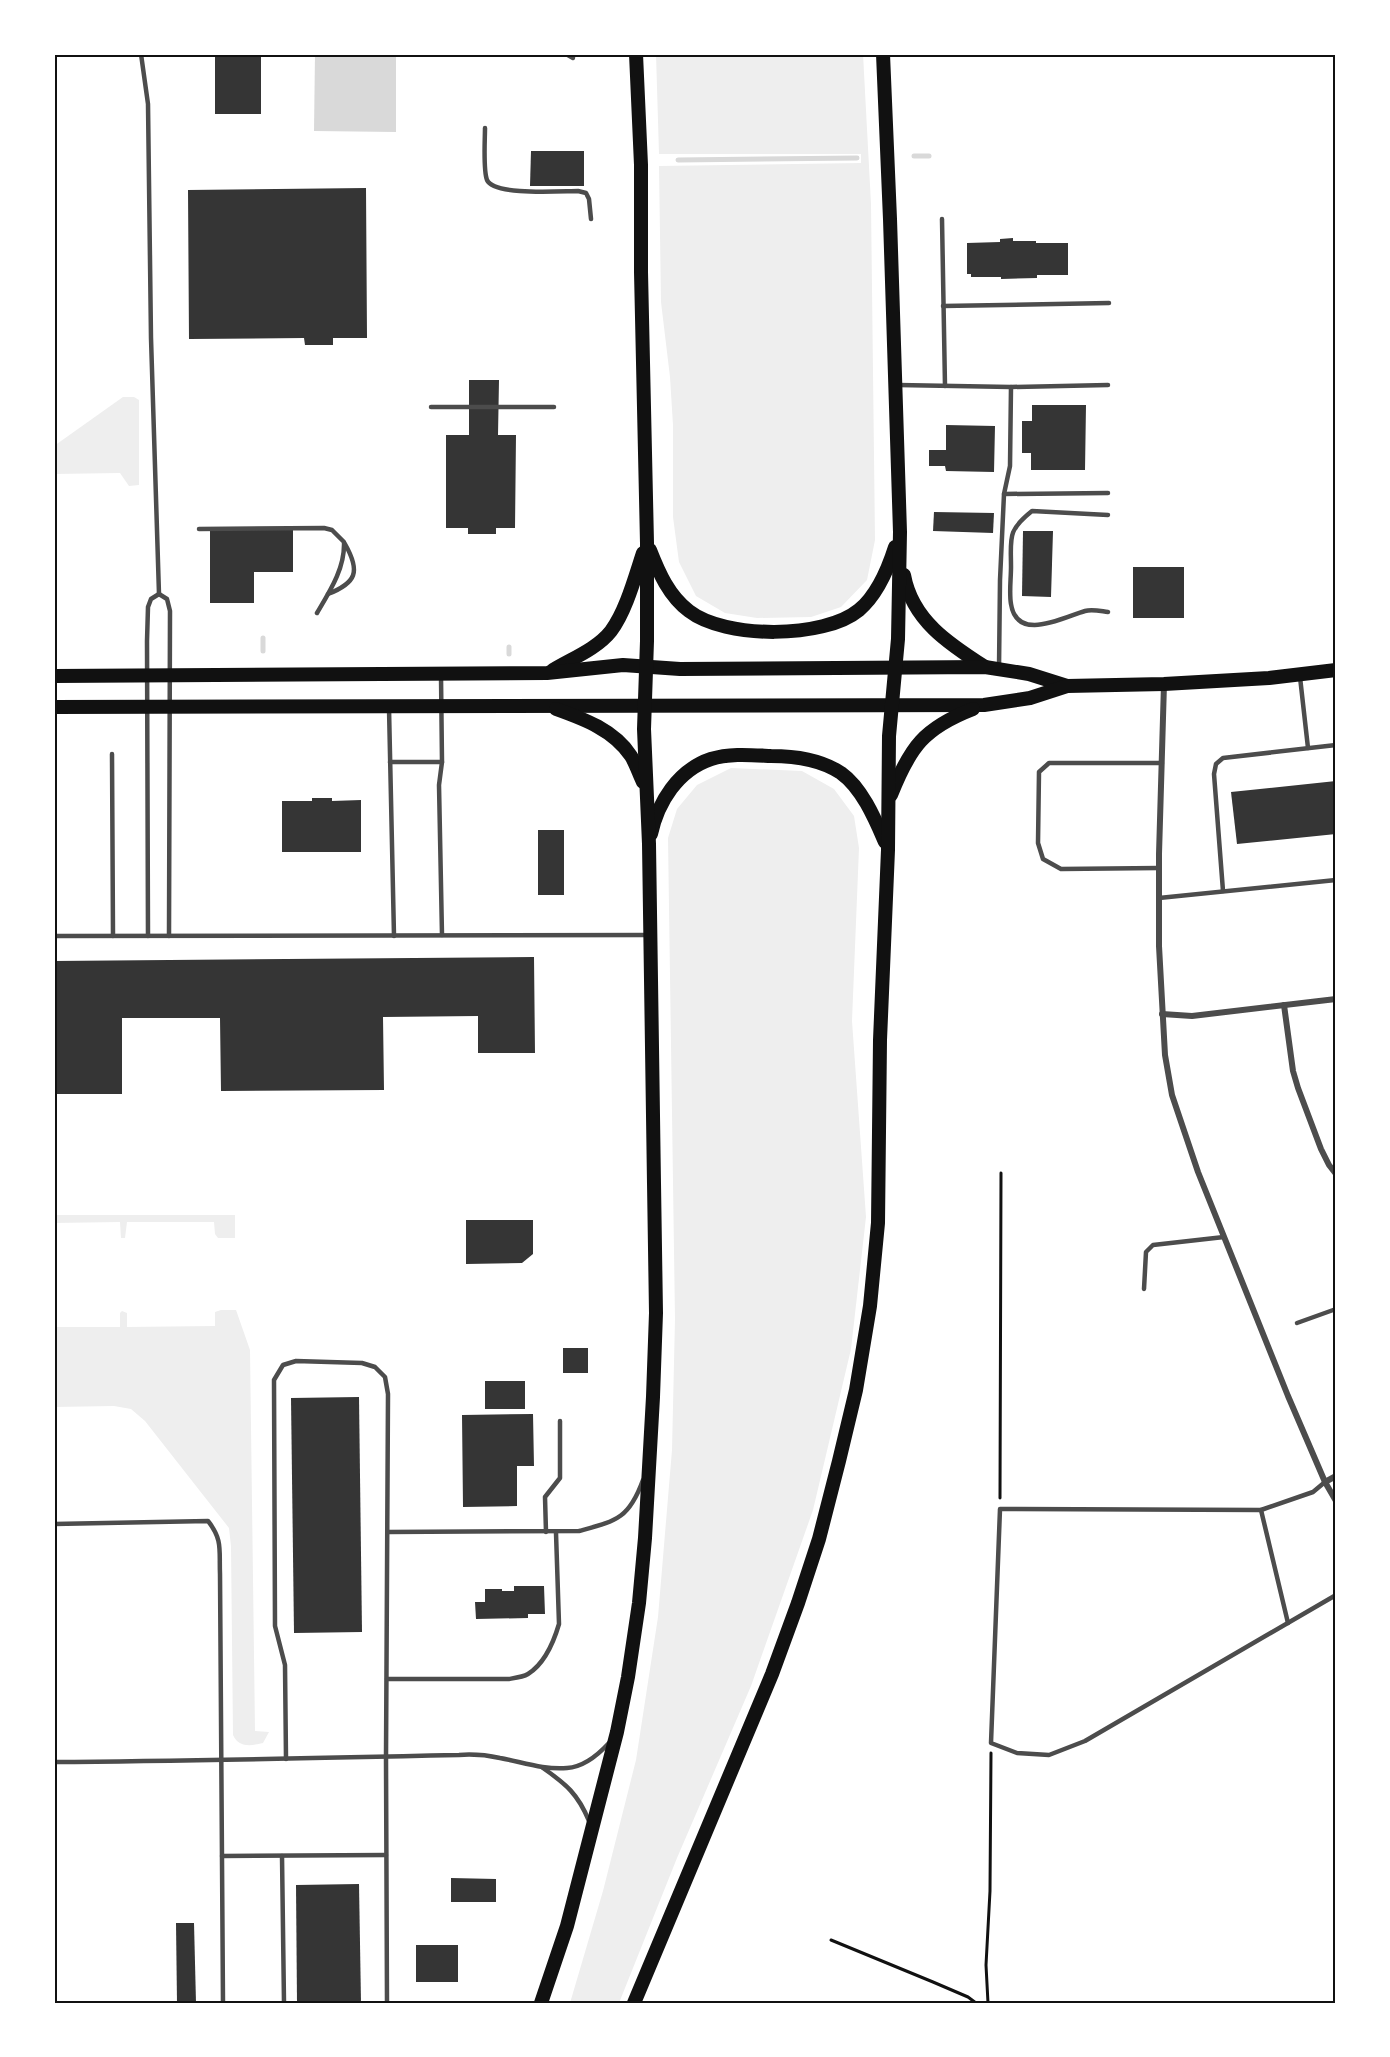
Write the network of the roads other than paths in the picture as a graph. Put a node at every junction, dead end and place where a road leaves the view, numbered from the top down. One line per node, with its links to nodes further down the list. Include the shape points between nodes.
1 (141, 54): 25 (lane, via 148,104)
2 (566, 54): 5 (lane)
3 (636, 54): 23 (main road)
4 (883, 54): 11 (main road)
5 (573, 58)
6 (484, 128): 7 (lane, via 486,172 491,185 506,190 586,193)
7 (591, 219)
8 (942, 219): 10 (lane)
9 (1109, 303): 10 (lane)
10 (944, 306): 13 (lane)
11 (895, 385): 13 (lane); 21 (main road)
12 (1108, 385): 14 (lane)
13 (945, 386): 14 (lane)
14 (1011, 387): 18 (lane, via 1010,466)
15 (554, 406): 16 (lane)
16 (431, 407)
17 (1108, 493): 18 (lane)
18 (1004, 494): 31 (lane)
19 (1108, 514): 27 (lane, via 1032,511 1017,524 1011,538 1011,605 1016,617 1028,625 1050,624 1088,610)
20 (199, 529): 22 (lane, via 324,528)
21 (900, 532): 23 (main road, via 889,566 860,609 840,622 789,631 739,631 709,623 688,611 671,593); 24 (main road)
22 (344, 542): 26 (lane, via 343,561); 26 (lane, via 353,559 352,577 344,588)
23 (647, 543): 29 (main road); 33 (main road, via 610,632)
24 (900, 554): 30 (main road); 31 (main road, via 906,588 916,610 956,648)
25 (159, 594): 36 (lane, via 148,607); 37 (lane, via 167,599 170,611)
26 (328, 594): 28 (lane)
27 (1108, 612)
28 (316, 613)
29 (646, 666): 30 (main road); 33 (main road); 48 (main road)
30 (896, 667): 31 (main road); 42 (main road)
31 (992, 667): 40 (main road)
32 (1336, 670): 35 (main road)
33 (547, 673): 34 (main road)
34 (441, 674): 37 (main road); 47 (lane)
35 (1300, 674): 39 (main road); 51 (lane)
36 (147, 675): 37 (main road); 38 (main road); 44 (lane)
37 (170, 675): 45 (lane)
38 (54, 676)
39 (1164, 684): 40 (main road); 55 (street)
40 (1067, 686): 43 (main road, via 1030,698)
41 (546, 705): 47 (main road); 48 (main road); 56 (main road, via 586,720 615,737 631,756)
42 (891, 705): 43 (main road); 48 (main road); 57 (main road)
43 (984, 705): 57 (main road, via 954,716 924,735 899,774)
44 (147, 706): 45 (main road); 49 (main road); 68 (lane)
45 (170, 706): 46 (main road); 69 (lane)
46 (389, 706): 47 (main road); 53 (lane)
47 (441, 706): 54 (lane)
48 (645, 706): 56 (main road)
49 (54, 707)
50 (1336, 746): 51 (lane)
51 (1308, 748): 62 (lane, via 1223,758 1216,764)
52 (112, 754): 67 (lane)
53 (390, 762): 54 (lane); 70 (lane)
54 (442, 762): 64 (lane)
55 (1162, 764): 60 (street); 60 (lane, via 1049,764 1039,772 1038,843 1043,859 1061,868)
56 (645, 788): 58 (main road)
57 (888, 803): 59 (main road)
58 (649, 844): 59 (main road, via 663,800 693,767 739,755 796,756 842,774 856,788); 65 (main road)
59 (888, 850): 106 (main road, via 878,1223 856,1390 819,1539 798,1603)
60 (1159, 868): 63 (street)
61 (1336, 880): 62 (lane)
62 (1223, 891): 63 (lane)
63 (1159, 898): 73 (street)
64 (442, 935): 65 (lane); 70 (lane)
65 (651, 935): 80 (main road, via 656,1313)
66 (54, 936): 67 (lane)
67 (113, 936): 68 (lane)
68 (148, 936): 69 (lane)
69 (169, 936): 70 (lane)
70 (394, 936)
71 (1336, 999): 72 (street)
72 (1284, 1005): 73 (street, via 1191,1016); 74 (street, via 1298,1088 1321,1149)
73 (1162, 1014): 75 (street, via 1172,1095)
74 (1336, 1174)
75 (1224, 1237): 76 (lane, via 1153,1245 1146,1252); 82 (street)
76 (1144, 1289)
77 (1336, 1309): 78 (lane)
78 (1297, 1323)
79 (560, 1421): 87 (lane, via 560,1478 546,1497)
80 (650, 1461): 88 (lane, via 636,1500 621,1517 579,1531); 92 (main road, via 639,1603)
81 (1336, 1476): 82 (street)
82 (1325, 1482): 83 (street); 84 (lane, via 1313,1492)
83 (1336, 1501)
84 (1262, 1510): 90 (lane); 90 (lane, via 1000,1509 992,1743 1017,1752 1048,1755 1085,1741)
85 (54, 1524): 95 (lane, via 208,1521 217,1533)
86 (387, 1532): 87 (lane); 91 (lane); 94 (lane, via 385,1377 362,1362 296,1361 283,1365 274,1380 273,1418 275,1626 285,1665)
87 (546, 1532): 88 (lane)
88 (556, 1533): 91 (lane, via 559,1624 545,1655 527,1675 509,1679)
89 (1336, 1595): 90 (lane)
90 (1288, 1623)
91 (387, 1679): 93 (lane)
92 (617, 1732): 97 (lane, via 601,1751 581,1764); 98 (main road)
93 (386, 1758): 94 (lane); 97 (lane, via 483,1755); 99 (lane)
94 (286, 1759): 95 (lane)
95 (221, 1761): 96 (lane); 100 (lane)
96 (54, 1762)
97 (543, 1768): 98 (lane, via 578,1797)
98 (591, 1834): 105 (main road)
99 (386, 1855): 101 (lane); 104 (lane)
100 (222, 1856): 101 (lane); 102 (lane)
101 (282, 1856): 103 (lane)
102 (223, 2003)
103 (284, 2003)
104 (387, 2003)
105 (542, 2003)
106 (634, 2003)

